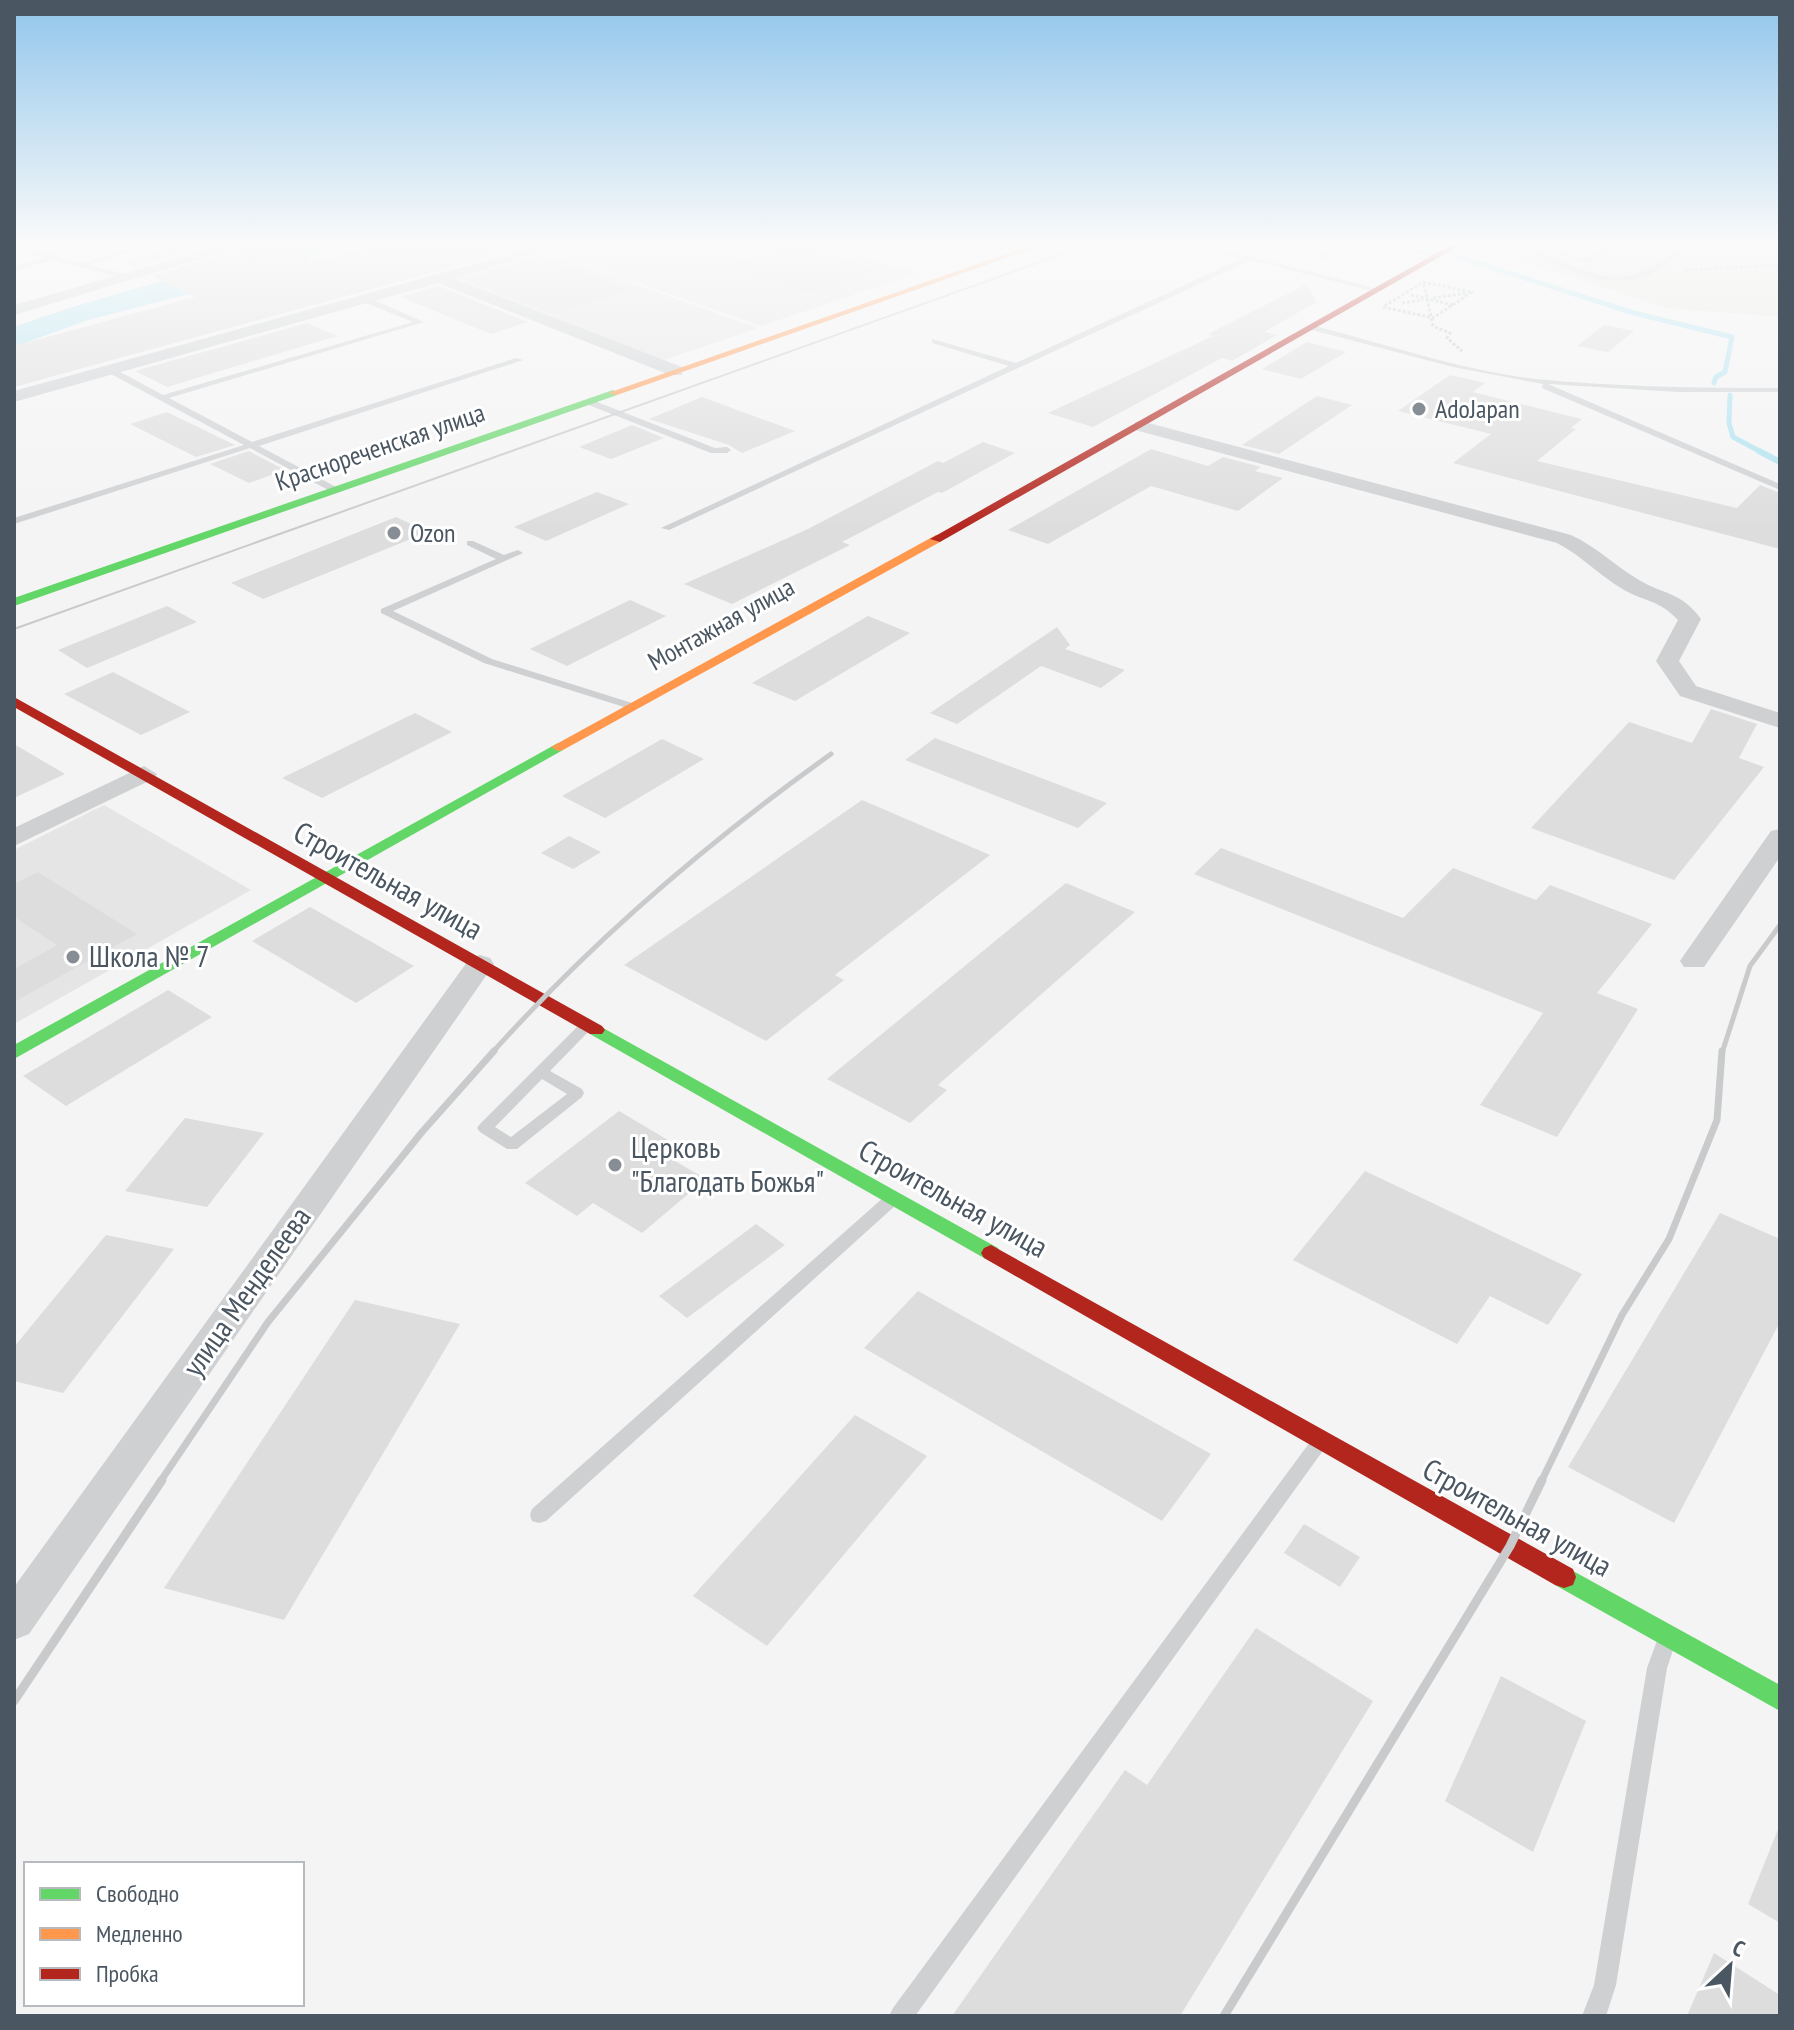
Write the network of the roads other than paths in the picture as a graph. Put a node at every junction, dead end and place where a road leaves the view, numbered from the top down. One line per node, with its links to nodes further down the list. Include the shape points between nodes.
1 (215, 341): 11 (street)
2 (356, 341): 16 (lane)
3 (599, 341): 12 (street)
4 (763, 341): 12 (street, Краснореченская улица)
5 (935, 341): 10 (lane)
6 (1071, 341): 10 (lane)
7 (1287, 341): 18 (street, Монтажная улица)
8 (1363, 341): 13 (lane)
9 (519, 360): 19 (lane)
10 (1016, 366): 24 (lane)
11 (110, 370): 15 (street); 16 (lane)
12 (676, 371): 17 (street, Краснореченская улица)
13 (1534, 381): 14 (lane); 21 (lane)
14 (1780, 390)
15 (14, 397)
16 (162, 398): 19 (lane)
17 (589, 402): 20 (lane, via 714,451); 22 (street, Краснореченская улица)
18 (1141, 426): 30 (street, Монтажная улица); 31 (street, via 1564,539 1632,585 1670,599 1690,619 1667,661 1688,691)
19 (251, 446): 22 (lane); 23 (lane)
20 (727, 450)
21 (1780, 487)
22 (335, 490): 28 (street, Краснореченская улица)
23 (14, 521)
24 (666, 528)
25 (470, 543): 27 (lane)
26 (518, 553): 27 (lane)
27 (504, 559): 30 (lane, via 385,611 488,661)
28 (14, 602)
29 (14, 701): 32 (street, Строительная улица)
30 (628, 705): 35 (street, Монтажная улица)
31 (1780, 721)
32 (144, 774): 34 (street); 35 (street, Строительная улица)
33 (1780, 837): 36 (street)
34 (14, 838)
35 (321, 877): 37 (street, Строительная улица); 39 (street, Монтажная улица)
36 (1694, 961)
37 (480, 964): 38 (street, Строительная улица); 44 (street, улица Менделеева)
38 (587, 1025): 40 (lane); 41 (street, Строительная улица)
39 (14, 1053)
40 (541, 1072): 40 (lane, via 530,1083 485,1128 512,1145 577,1093)
41 (893, 1198): 42 (street, Строительная улица); 43 (lane)
42 (1321, 1440): 45 (street, Строительная улица); 47 (lane)
43 (539, 1515)
44 (14, 1621)
45 (1668, 1636): 46 (street, Строительная улица); 48 (lane, via 1657,1668 1605,1985)
46 (1780, 1699)
47 (901, 2016)
48 (1594, 2016)

